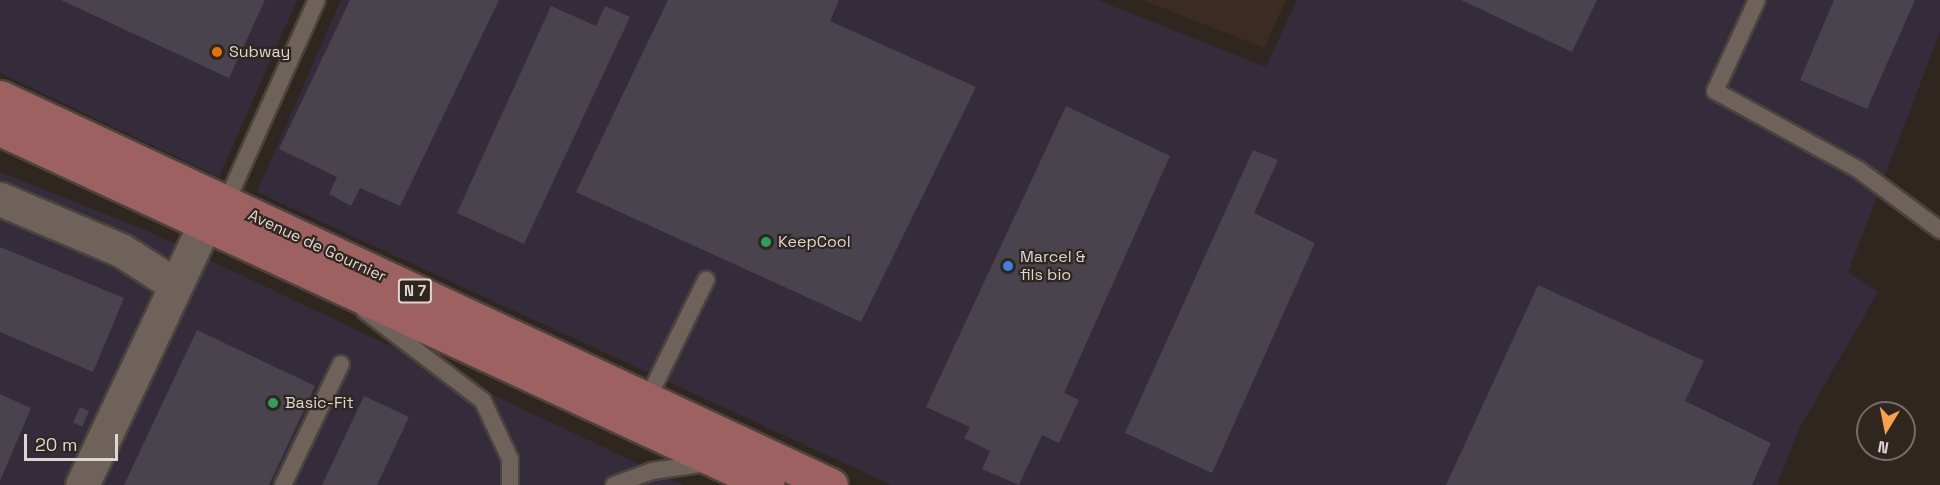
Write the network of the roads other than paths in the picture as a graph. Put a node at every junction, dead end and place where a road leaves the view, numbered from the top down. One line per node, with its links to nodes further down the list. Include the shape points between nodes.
1 (317, 0): 6 (lane)
2 (1757, 0): 7 (lane, via 1715,91 1858,170)
3 (0, 97): 6 (main road, Avenue de Gournier / N 7)
4 (0, 129): 6 (main road, Avenue de Gournier / N 7)
5 (0, 199): 10 (street, via 121,250)
6 (216, 213): 8 (main road, Avenue de Gournier / N 7); 10 (street); 12 (main road, Avenue de Gournier / N 7)
7 (1940, 230)
8 (321, 278): 13 (main road, Avenue de Gournier / N 7); 16 (lane, via 483,401 510,459)
9 (706, 280): 12 (lane)
10 (174, 284): 14 (street)
11 (341, 364): 15 (lane)
12 (647, 400): 19 (main road, Avenue de Gournier / N 7)
13 (720, 462): 17 (lane, via 652,471); 18 (main road, Avenue de Gournier / N 7)
14 (82, 485)
15 (283, 485)
16 (510, 485)
17 (614, 485)
18 (768, 485)
19 (831, 485)

